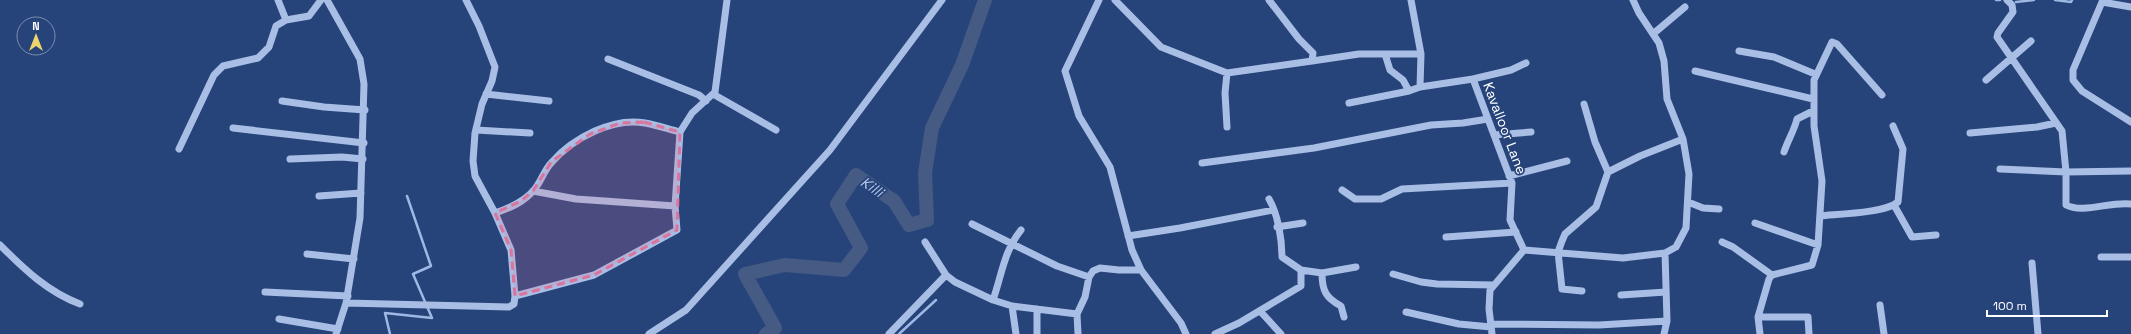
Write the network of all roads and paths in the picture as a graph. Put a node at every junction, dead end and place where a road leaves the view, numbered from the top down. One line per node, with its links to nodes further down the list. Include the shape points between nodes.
1 (278, 0): 16 (street)
2 (321, 0): 16 (street, via 309,16)
3 (327, 0): 42 (street, via 360,59)
4 (466, 0): 33 (street, via 495,67)
5 (728, 0): 34 (street, via 721,60)
6 (942, 0): 134 (street, via 830,150 686,310)
7 (1099, 0): 90 (street, via 1065,71 1079,116 1110,167)
8 (1115, 0): 27 (street, via 1161,47)
9 (1269, 0): 24 (street, via 1313,53)
10 (1411, 0): 21 (street)
11 (1633, 0): 17 (street)
12 (2007, 0): 22 (street, via 2012,5 2013,12 1997,37)
13 (2102, 1): 15 (street); 45 (street, via 2073,70 2073,80 2082,91)
14 (1685, 7): 17 (street)
15 (2131, 7)
16 (286, 20): 59 (street, via 276,26 269,47 258,58 223,66 214,76)
17 (1653, 34): 57 (street, via 1659,43 1664,61 1667,99)
18 (2031, 41): 22 (street)
19 (1739, 51): 28 (street, via 1774,57)
20 (1385, 54): 21 (street); 24 (street, via 1359,54); 32 (street, via 1390,70 1403,80)
21 (1421, 54): 31 (street)
22 (2012, 58): 30 (street); 46 (street)
23 (608, 59): 37 (street, via 699,94)
24 (1312, 61): 27 (street)
25 (1526, 63): 29 (street, via 1511,70)
26 (1695, 71): 36 (street)
27 (1227, 73): 48 (street)
28 (1815, 74): 35 (street, via 1832,42 1837,44); 36 (street)
29 (1473, 79): 31 (street, Kavalloor Lane); 44 (street, Kavalloor Lane)
30 (1986, 80)
31 (1420, 87): 32 (street, Kavalloor Lane)
32 (1409, 91): 40 (street, Kavalloor Lane)
33 (486, 94): 39 (street); 50 (street)
34 (713, 94): 37 (street); 51 (street)
35 (1882, 95)
36 (1812, 99): 43 (street)
37 (706, 100): 52 (street, via 692,114)
38 (282, 101): 42 (street)
39 (549, 101)
40 (1349, 103)
41 (1584, 104): 67 (street, via 1595,142)
42 (365, 110): 58 (street)
43 (1813, 111): 60 (street, via 1797,119); 82 (street, via 1822,181)
44 (1488, 119): 56 (street, Kavalloor Lane); 64 (street, via 1431,125 1314,148)
45 (2131, 122)
46 (2056, 123): 55 (street); 68 (street, via 2062,131)
47 (1893, 126): 77 (street, via 1903,149 1899,197)
48 (1227, 127)
49 (233, 128): 58 (street)
50 (476, 130): 54 (street); 81 (street, via 473,161 475,176)
51 (776, 130)
52 (680, 132): 71 (street, via 644,122 608,126 578,140 551,162); 78 (street)
53 (1531, 132): 56 (street)
54 (530, 133)
55 (1970, 133)
56 (1494, 135): 69 (street, Kavalloor Lane)
57 (1683, 139): 67 (street); 75 (street, via 1689,174)
58 (364, 143): 62 (street)
59 (179, 149)
60 (1784, 152)
61 (290, 159): 62 (street)
62 (363, 159): 72 (street)
63 (1567, 161): 69 (street)
64 (1202, 163)
65 (2000, 169): 68 (street)
66 (2131, 171): 68 (street)
67 (1608, 172): 98 (street, via 1596,207 1566,234)
68 (2066, 172): 76 (street, via 2065,200 2069,207 2075,209 2117,203)
69 (1511, 179): 70 (street, via 1402,189 1381,199 1355,198); 88 (street, Kavalloor Lane, via 1510,220)
70 (1342, 190)
71 (534, 191): 78 (street, via 576,199); 81 (street, via 513,206)
72 (361, 193): 73 (street); 103 (street)
73 (319, 196)
74 (1269, 199): 80 (street)
75 (1688, 202): 79 (street, via 1703,208); 99 (street, via 1686,228 1676,247)
76 (2131, 204)
77 (1894, 205): 82 (street, via 1856,213); 89 (street, via 1912,236)
78 (676, 206): 118 (street, via 677,230 594,275)
79 (1718, 209)
80 (1273, 210): 86 (street); 90 (street)
81 (495, 213): 118 (street, via 511,250)
82 (1820, 216): 95 (street)
83 (1303, 223): 86 (street)
84 (1755, 223): 95 (street)
85 (972, 224): 94 (street)
86 (1278, 227): 107 (street, via 1282,257)
87 (1020, 230): 94 (street)
88 (1516, 232): 91 (street); 97 (street, Kavalloor Lane)
89 (1936, 235)
90 (1128, 236): 106 (street)
91 (1446, 237)
92 (925, 242): 110 (street)
93 (1722, 242): 111 (street)
94 (1010, 243): 112 (street, via 1057,266); 120 (street)
95 (1818, 245): 111 (street, via 1812,265)
96 (0, 246): 121 (street, via 31,276 62,297)
97 (1524, 250): 98 (street); 113 (street)
98 (1558, 252): 99 (street, via 1579,256 1623,258); 115 (street, via 1562,289)
99 (1665, 253): 116 (street)
100 (307, 254): 103 (street)
101 (2101, 257): 102 (street)
102 (2131, 257)
103 (354, 259): 119 (street)
104 (2032, 263): 146 (street)
105 (1356, 267): 108 (street)
106 (1141, 270): 112 (street, via 1100,268 1093,271); 139 (street, via 1181,323)
107 (1301, 270): 108 (street); 125 (street, via 1301,286)
108 (1322, 273): 128 (street, via 1322,288 1329,299 1341,306)
109 (1393, 274): 113 (street, via 1437,284)
110 (946, 275): 120 (street); 135 (street)
111 (1772, 275): 129 (street)
112 (1089, 277): 127 (street, via 1085,297)
113 (1494, 285): 132 (street, via 1490,290)
114 (265, 292): 119 (street)
115 (1582, 292)
116 (1666, 292): 117 (street); 131 (street)
117 (1621, 294)
118 (515, 296): 119 (street, via 515,303 509,307)
119 (347, 299): 133 (street)
120 (993, 300): 123 (street)
121 (80, 304)
122 (1880, 305): 145 (street)
123 (1012, 306): 124 (street); 136 (street)
124 (1037, 309): 127 (street); 137 (street)
125 (1260, 311): 140 (street); 141 (street)
126 (1406, 312): 132 (street)
127 (1077, 314): 138 (street)
128 (1344, 317)
129 (1758, 317): 143 (street); 144 (street, via 1808,317)
130 (279, 319): 133 (street)
131 (1667, 321): 132 (street); 142 (street)
132 (1491, 328)
133 (337, 331)
134 (649, 334)
135 (890, 334)
136 (1016, 334)
137 (1037, 334)
138 (1078, 334)
139 (1186, 334)
140 (1216, 334)
141 (1281, 334)
142 (1664, 334)
143 (1760, 334)
144 (1809, 334)
145 (1884, 334)
146 (2038, 334)

